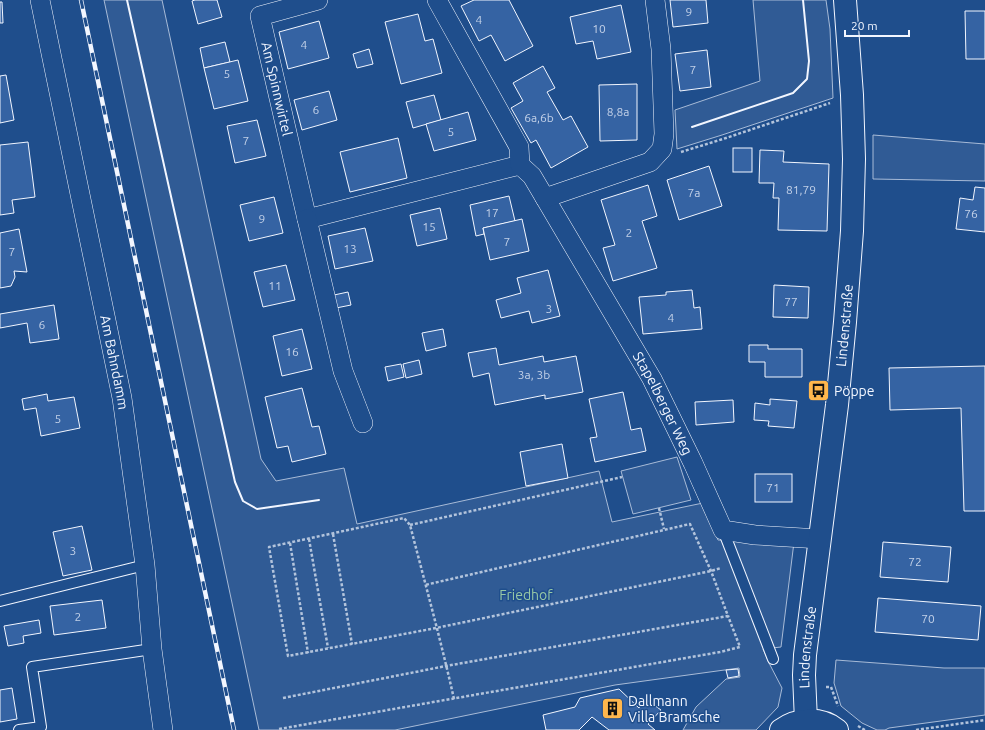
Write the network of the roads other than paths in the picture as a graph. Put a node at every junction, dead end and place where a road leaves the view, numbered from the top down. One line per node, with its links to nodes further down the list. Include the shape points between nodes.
1 (40, 0): 12 (street, Am Bahndamm, via 122,398)
2 (318, 0): 8 (street, Am Spinnwirtel, via 260,16)
3 (437, 0): 6 (street, via 518,147)
4 (655, 0): 7 (street, via 661,49 664,134 662,149 650,162)
5 (845, 0): 11 (street, Lindenstraße, via 854,159 852,232 837,405)
6 (520, 166): 7 (street, Stapelberger Weg, via 532,176); 8 (street)
7 (545, 198): 10 (street, Stapelberger Weg, via 652,380)
8 (307, 219): 9 (street, Am Spinnwirtel, via 343,371)
9 (363, 424)
10 (723, 530): 11 (street); 15 (lane)
11 (820, 539): 16 (street, Lindenstraße, via 805,655)
12 (145, 565): 13 (lane); 14 (street, Am Bahndamm)
13 (0, 601)
14 (152, 649): 17 (lane, via 32,667 41,727); 18 (street, Am Bahndamm)
15 (773, 659)
16 (806, 721): 19 (street, via 795,722); 20 (street, via 823,722)
17 (19, 730)
18 (163, 730)
19 (781, 730)
20 (837, 730)

